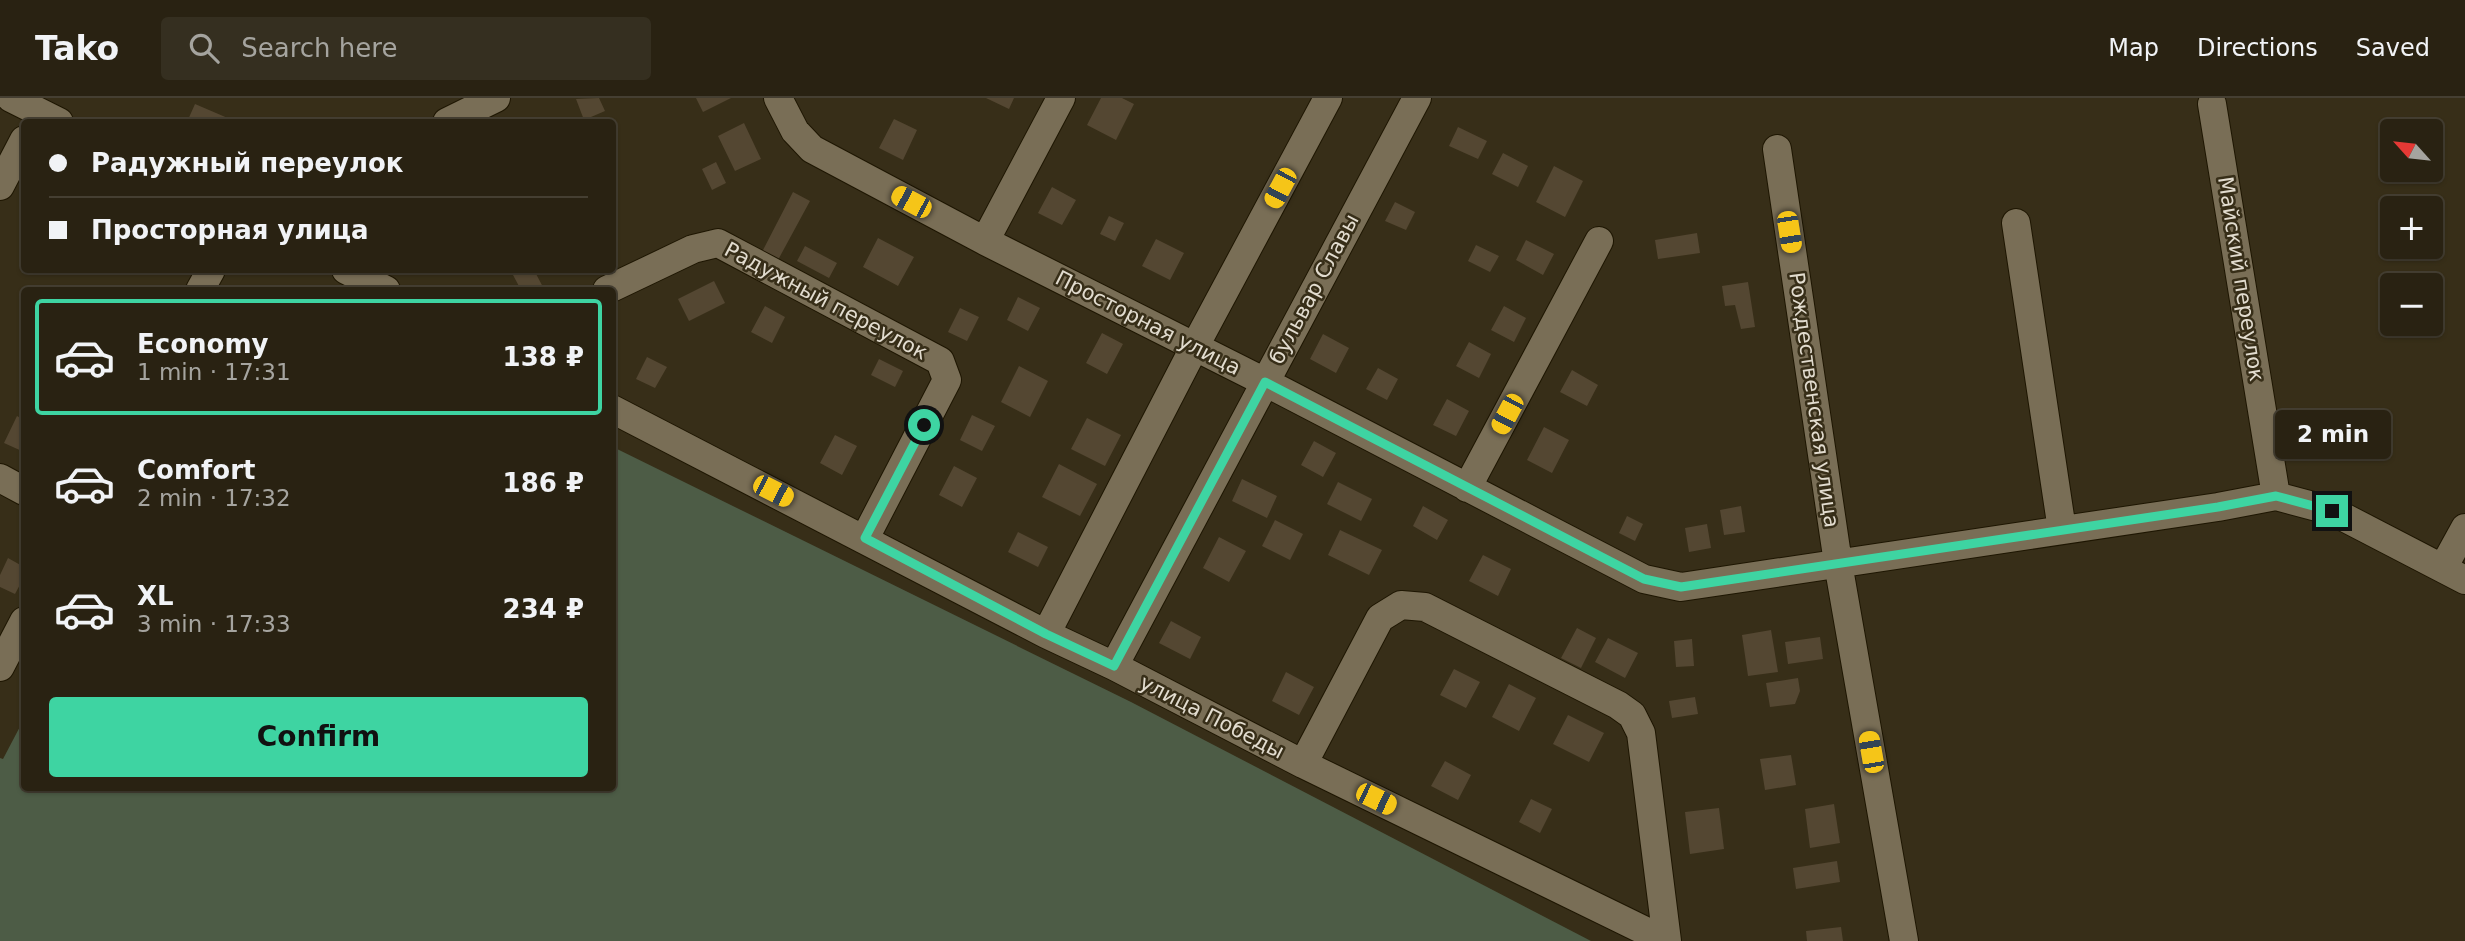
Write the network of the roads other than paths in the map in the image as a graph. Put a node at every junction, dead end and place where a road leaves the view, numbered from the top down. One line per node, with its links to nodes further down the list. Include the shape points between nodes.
1 (11, 98): 8 (street)
2 (496, 98): 9 (street)
3 (778, 98): 14 (street, Просторная улица, via 795,131 812,149)
4 (1061, 98): 14 (street)
5 (1328, 98): 19 (street)
6 (1417, 98): 20 (street, бульвар Славы)
7 (2212, 104): 25 (street, Майский переулок)
8 (45, 114)
9 (453, 119)
10 (21, 146): 12 (street)
11 (1776, 149): 29 (street, Рождественская улица)
12 (0, 186)
13 (2015, 223): 27 (street)
14 (985, 241): 19 (street, Просторная улица)
15 (1599, 241): 23 (street)
16 (352, 273): 17 (street)
17 (380, 287)
18 (613, 287): 28 (street, Радужный переулок, via 693,248 718,243 940,361 947,380)
19 (1195, 346): 20 (street, Просторная улица); 32 (street)
20 (1265, 382): 23 (street, Просторная улица); 33 (street, бульвар Славы)
21 (616, 411): 28 (street, улица Победы)
22 (0, 478): 24 (street)
23 (1467, 488): 29 (street, Просторная улица, via 1644,579 1681,587)
24 (21, 489)
25 (2276, 496): 27 (street, Просторная улица); 30 (street, Просторная улица, via 2332,511)
26 (2465, 528): 30 (street)
27 (2062, 530): 29 (street, Просторная улица)
28 (865, 538): 32 (street, улица Победы)
29 (1838, 563): 37 (street, Рождественская улица)
30 (2454, 574)
31 (21, 627): 34 (street)
32 (1046, 634): 33 (street, улица Победы)
33 (1114, 666): 35 (street, улица Победы)
34 (0, 667)
35 (1303, 764): 36 (street, улица Победы); 36 (street, via 1380,618 1401,605 1425,607 1632,715 1641,733)
36 (1667, 941)
37 (1904, 941)

